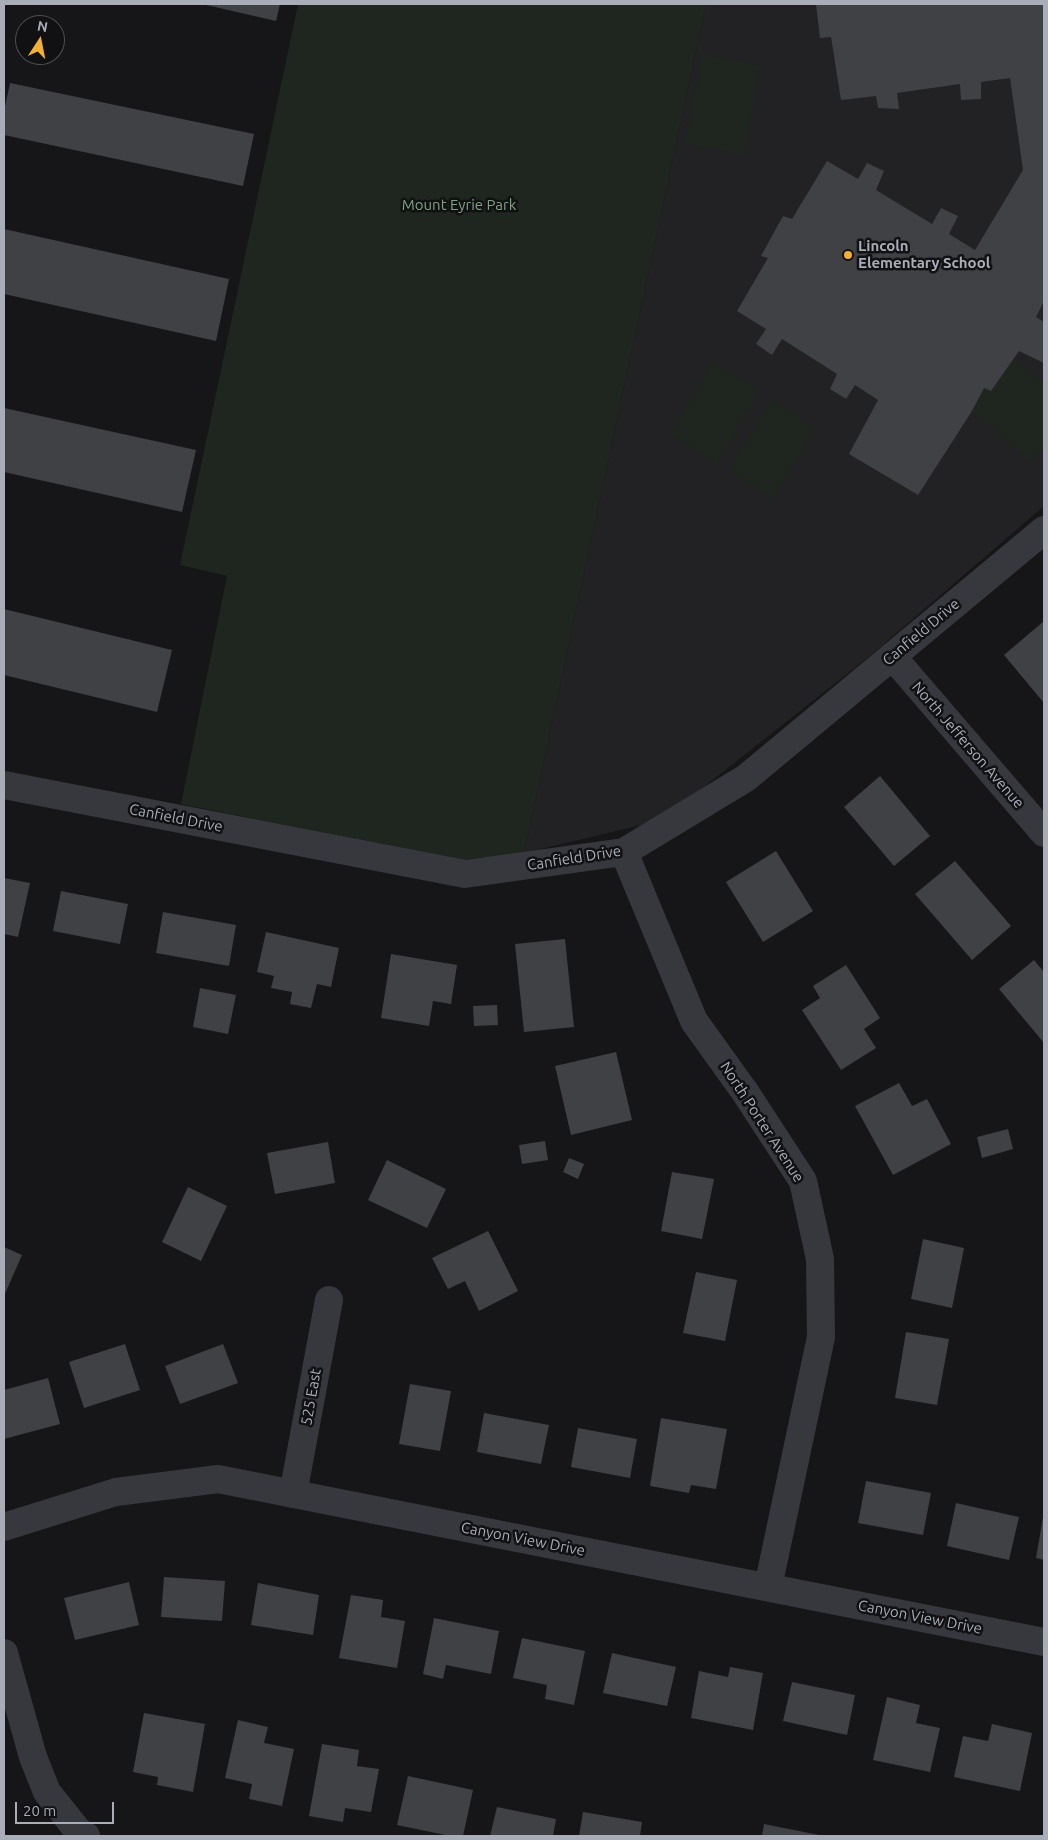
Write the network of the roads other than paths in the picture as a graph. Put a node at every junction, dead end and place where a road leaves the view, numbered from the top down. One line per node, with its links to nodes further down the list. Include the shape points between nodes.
1 (1044, 530): 2 (street, Canfield Drive)
2 (892, 656): 4 (street, North Jefferson Avenue); 5 (street, Canfield Drive, via 746,778)
3 (4, 784): 5 (street, Canfield Drive, via 465,874)
4 (1044, 833)
5 (624, 852): 9 (street, North Porter Avenue, via 694,1021 803,1181 820,1259 821,1337)
6 (329, 1300): 7 (street, 525 East)
7 (293, 1494): 8 (street, Canyon View Drive, via 218,1479 116,1492); 9 (street, Canyon View Drive)
8 (4, 1527)
9 (768, 1587): 10 (street, Canyon View Drive)
10 (1044, 1642)
11 (4, 1653): 12 (street, via 33,1756 47,1792 79,1832)
12 (86, 1836)

